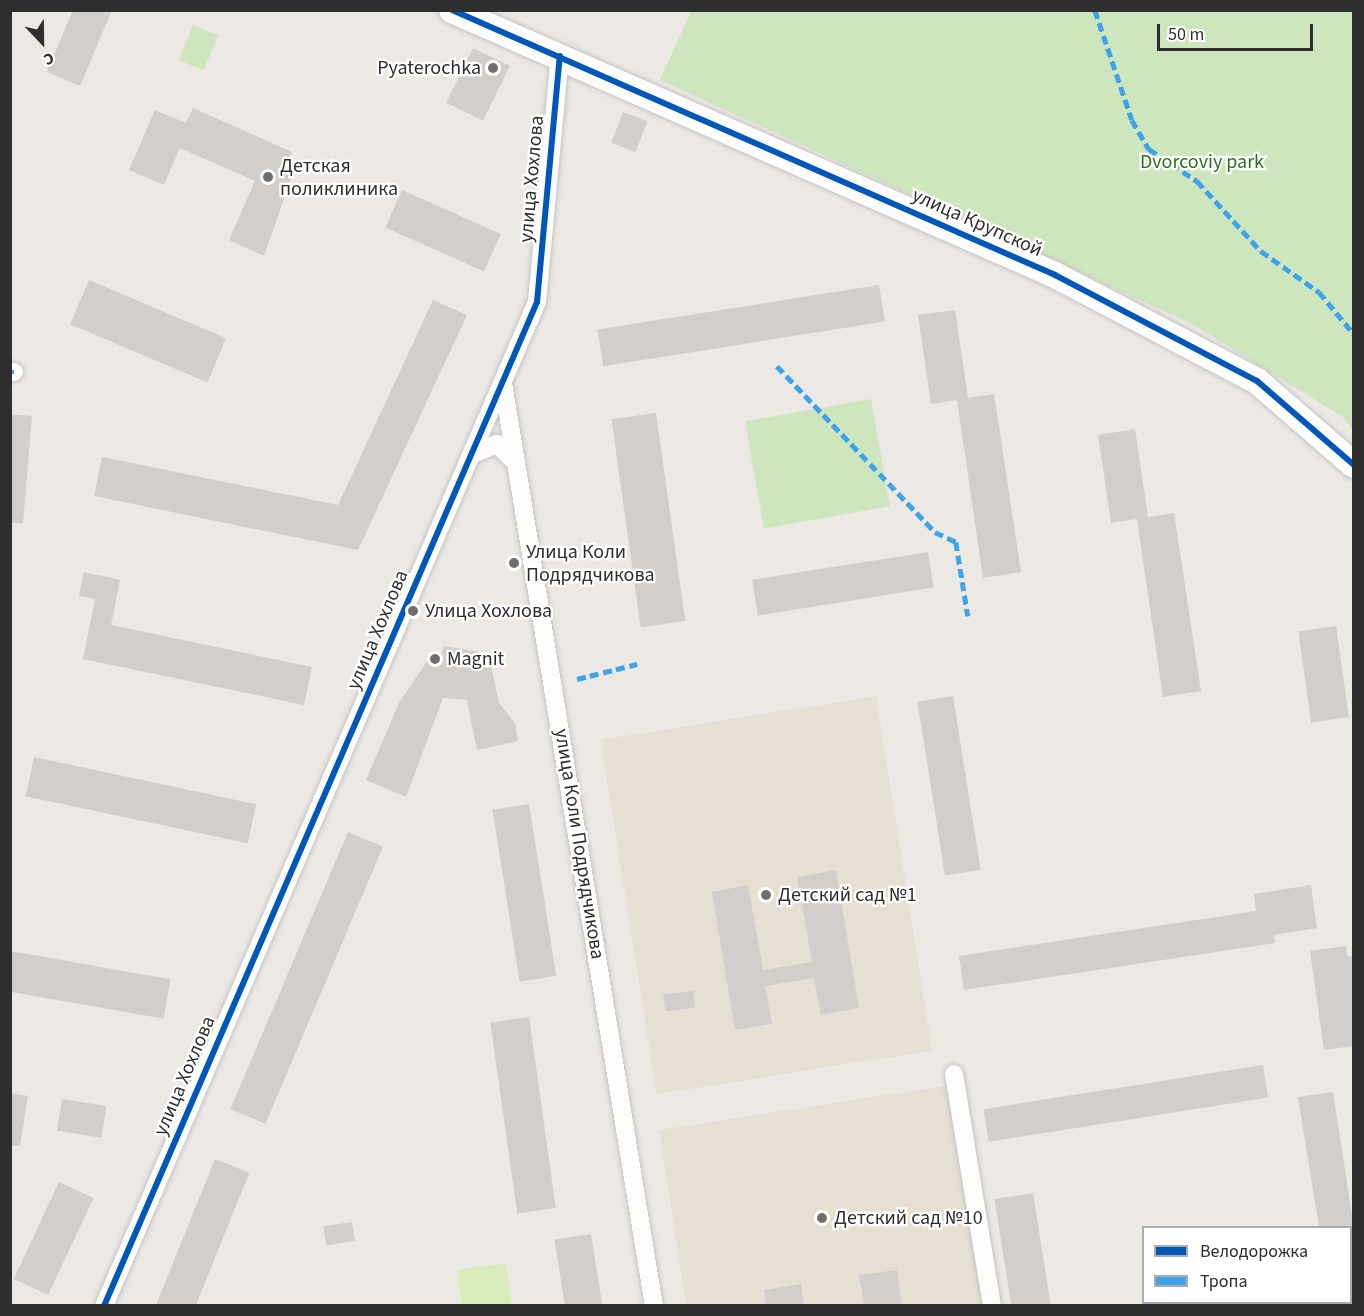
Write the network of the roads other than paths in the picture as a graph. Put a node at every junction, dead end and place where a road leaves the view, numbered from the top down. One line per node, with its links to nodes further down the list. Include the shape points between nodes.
1 (452, 10): 2 (street)
2 (560, 56): 3 (street, улица Хохлова, via 537,302); 6 (street, улица Крупской, via 1055,275 1257,381)
3 (503, 383): 4 (street, улица Хохлова); 5 (street, улица Коли Подрядчикова)
4 (473, 454): 5 (street, via 497,444); 8 (street, улица Хохлова)
5 (517, 464): 9 (street, улица Коли Подрядчикова)
6 (1353, 465)
7 (954, 1074): 10 (street)
8 (104, 1305)
9 (654, 1305)
10 (992, 1305)

